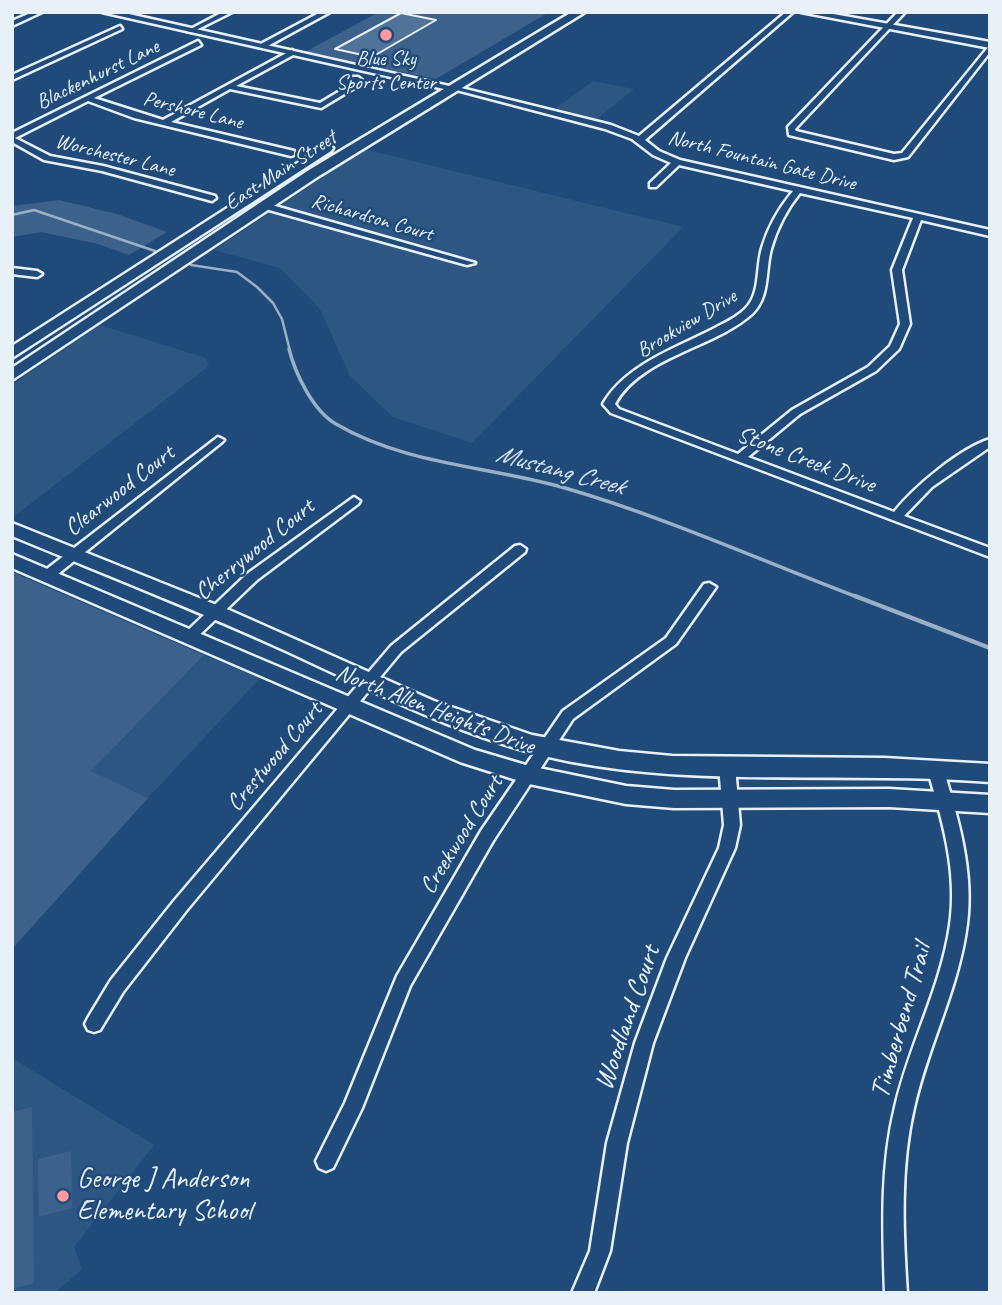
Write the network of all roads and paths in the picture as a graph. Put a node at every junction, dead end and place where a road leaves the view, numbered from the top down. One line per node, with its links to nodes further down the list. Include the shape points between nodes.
1 (39, 12): 11 (street)
2 (106, 12): 10 (street)
3 (229, 12): 14 (street)
4 (327, 12): 18 (street)
5 (560, 12): 15 (main road)
6 (580, 12): 16 (main road, East Main Street)
7 (790, 12): 30 (street)
8 (805, 12): 12 (street)
9 (902, 12): 12 (street)
10 (125, 14): 14 (street)
11 (12, 24)
12 (888, 27): 19 (street); 19 (street, via 790,131 907,154)
13 (120, 28): 21 (street)
14 (190, 31): 18 (street)
15 (525, 34): 16 (main road); 23 (main road)
16 (539, 37): 25 (main road, East Main Street)
17 (198, 43): 27 (street, Blackenhurst Lane)
18 (261, 46): 20 (street)
19 (990, 46)
20 (292, 52): 23 (street); 24 (street)
21 (12, 78)
22 (355, 79): 24 (street, via 360,82 321,106)
23 (437, 84): 25 (street); 26 (main road)
24 (229, 87): 28 (street)
25 (453, 88): 30 (street, North Fountain Gate Drive, via 608,127); 37 (main road, East Main Street)
26 (417, 94)
27 (89, 99): 28 (street, Pershore Lane); 29 (street, Blackenhurst Lane)
28 (165, 122): 32 (street, Pershore Lane)
29 (12, 138): 36 (street, Worchester Lane, via 47,158)
30 (640, 140): 33 (street, North Fountain Gate Drive)
31 (340, 141): 43 (main road, East Main Street)
32 (291, 153)
33 (677, 162): 34 (street); 35 (street, North Fountain Gate Drive)
34 (653, 185)
35 (798, 190): 38 (street, North Fountain Gate Drive); 49 (street, Brookview Drive, via 779,215 754,306 736,321 643,371 611,397)
36 (212, 198)
37 (265, 206): 40 (street, Richardson Court); 45 (main road, East Main Street)
38 (918, 217): 39 (street, North Fountain Gate Drive); 52 (street, via 897,270 905,324 895,347 872,369 796,412)
39 (990, 233)
40 (470, 263)
41 (12, 271): 42 (street)
42 (37, 274)
43 (115, 286): 44 (main road, East Main Street); 45 (main road, via 98,307 49,340 44,345)
44 (29, 343): 46 (main road, East Main Street); 47 (main road, via 31,353)
45 (49, 350): 48 (main road, East Main Street)
46 (12, 354)
47 (12, 366)
48 (12, 375)
49 (609, 404): 52 (street, Stone Creek Drive, via 615,411)
50 (218, 440): 58 (street, Clearwood Court)
51 (990, 442): 54 (street, via 919,492)
52 (740, 458): 54 (street, Stone Creek Drive)
53 (355, 501): 62 (street, Cherrywood Court, via 278,556)
54 (897, 517): 57 (street, Stone Creek Drive)
55 (12, 529): 58 (main road, North Allen Heights Drive)
56 (520, 549): 64 (street, Crestwood Court, via 409,637)
57 (990, 553)
58 (74, 554): 60 (street, Clearwood Court); 62 (main road, North Allen Heights Drive)
59 (12, 560): 60 (main road, North Allen Heights Drive)
60 (48, 575): 63 (main road, North Allen Heights Drive)
61 (709, 587): 66 (street, Creekwood Court, via 671,641 568,715)
62 (213, 611): 63 (street, Cherrywood Court); 64 (main road, North Allen Heights Drive)
63 (188, 638): 65 (main road, North Allen Heights Drive)
64 (369, 680): 65 (street, Crestwood Court); 66 (main road, North Allen Heights Drive)
65 (348, 706): 70 (main road, North Allen Heights Drive, via 468,756); 74 (street, Crestwood Court, via 180,906 117,986)
66 (546, 748): 67 (main road, North Allen Heights Drive, via 602,758); 70 (street, Creekwood Court)
67 (727, 766): 68 (main road, North Allen Heights Drive); 71 (street, Woodland Court)
68 (935, 768): 69 (main road, North Allen Heights Drive); 72 (street, Timberbend Trail)
69 (990, 773)
70 (529, 775): 71 (main road, North Allen Heights Drive, via 633,796); 75 (street, Creekwood Court, via 487,836 403,982)
71 (731, 799): 72 (main road, North Allen Heights Drive); 76 (street, Woodland Court, via 727,848 676,958 644,1043 615,1156 600,1251)
72 (945, 800): 73 (main road, North Allen Heights Drive); 77 (street, Timberbend Trail, via 958,859 959,923 904,1109 892,1195)
73 (990, 804)
74 (94, 1024)
75 (326, 1161)
76 (583, 1293)
77 (896, 1293)

